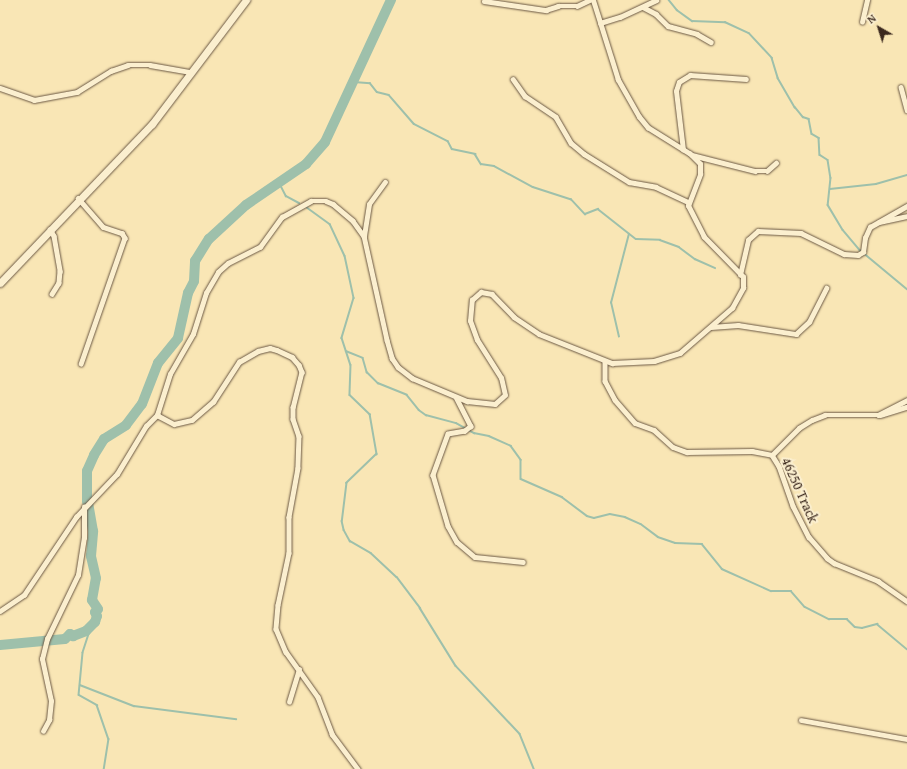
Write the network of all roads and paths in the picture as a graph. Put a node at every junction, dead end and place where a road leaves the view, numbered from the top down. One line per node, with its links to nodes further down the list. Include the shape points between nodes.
1 (246, 0): 10 (street)
2 (592, 0): 5 (street, via 577,6 558,6 546,10); 8 (street)
3 (656, 0): 6 (street)
4 (867, 0): 7 (street)
5 (484, 1)
6 (643, 7): 8 (street); 9 (street, via 656,14 668,26 697,34)
7 (862, 22)
8 (600, 23): 16 (street, via 618,80 639,117 648,128)
9 (711, 42)
10 (190, 72): 14 (street, via 150,65 128,65 104,74 78,92 34,100); 20 (street, via 152,124)
11 (513, 78): 21 (street, via 525,96 556,117 571,143 584,154 629,182 656,187)
12 (746, 79): 16 (street, via 690,75 679,82 676,91)
13 (901, 87): 15 (street)
14 (0, 88)
15 (907, 110)
16 (683, 150): 17 (street)
17 (690, 154): 18 (street, via 755,171 767,171); 21 (street, via 701,169)
18 (776, 163)
19 (385, 182): 26 (street, via 368,208)
20 (78, 198): 25 (street); 33 (street, via 99,224 110,230 122,232 125,238)
21 (688, 202): 27 (street, via 689,210 704,237)
22 (907, 206): 24 (street)
23 (907, 216): 24 (street)
24 (874, 224): 27 (street, via 867,232 863,252 853,256 801,233 758,231 748,240)
25 (50, 229): 28 (street); 30 (street, via 55,240 60,271 59,283)
26 (364, 236): 34 (street, via 394,362 409,376); 37 (street, via 353,221 333,204 326,201 311,201 282,217 260,247 224,266 206,293 196,327 170,374)
27 (740, 275): 31 (street, via 744,282 732,308)
28 (0, 283)
29 (826, 288): 31 (street, via 809,322 796,334 738,325)
30 (52, 294)
31 (709, 327): 32 (street, via 685,350 674,356 654,361 612,364)
32 (605, 361): 34 (street, via 530,329 514,317 492,294 481,292 472,300 470,321 477,340 501,378 505,395 500,402 490,404); 39 (street, 46250 Track, via 605,380 615,400 635,423 654,430 673,447 687,452 752,451)
33 (81, 364)
34 (456, 397): 41 (street, via 471,426 465,431 448,434 433,475 448,526 457,542 475,556)
35 (907, 400): 38 (street)
36 (907, 407): 38 (street)
37 (157, 415): 40 (street, via 146,426 117,474); 44 (street, via 174,424 196,418 213,402 235,366 258,351 270,348 277,350 292,357 299,365 302,372 293,407 300,436 298,468 289,517 289,553 278,605 276,630 286,652)
38 (878, 416): 39 (street, via 825,415 799,428)
39 (772, 455): 42 (street, 46250 Track, via 809,537 827,558 834,564 878,581)
40 (84, 507): 43 (street, via 24,595); 47 (street, via 84,538 78,575 47,640 42,659 51,701 49,720)
41 (523, 562)
42 (907, 601)
43 (0, 611)
44 (299, 669): 45 (street); 49 (street, via 321,703 332,734)
45 (290, 702)
46 (801, 720): 48 (street)
47 (42, 731)
48 (907, 739)
49 (358, 769)

